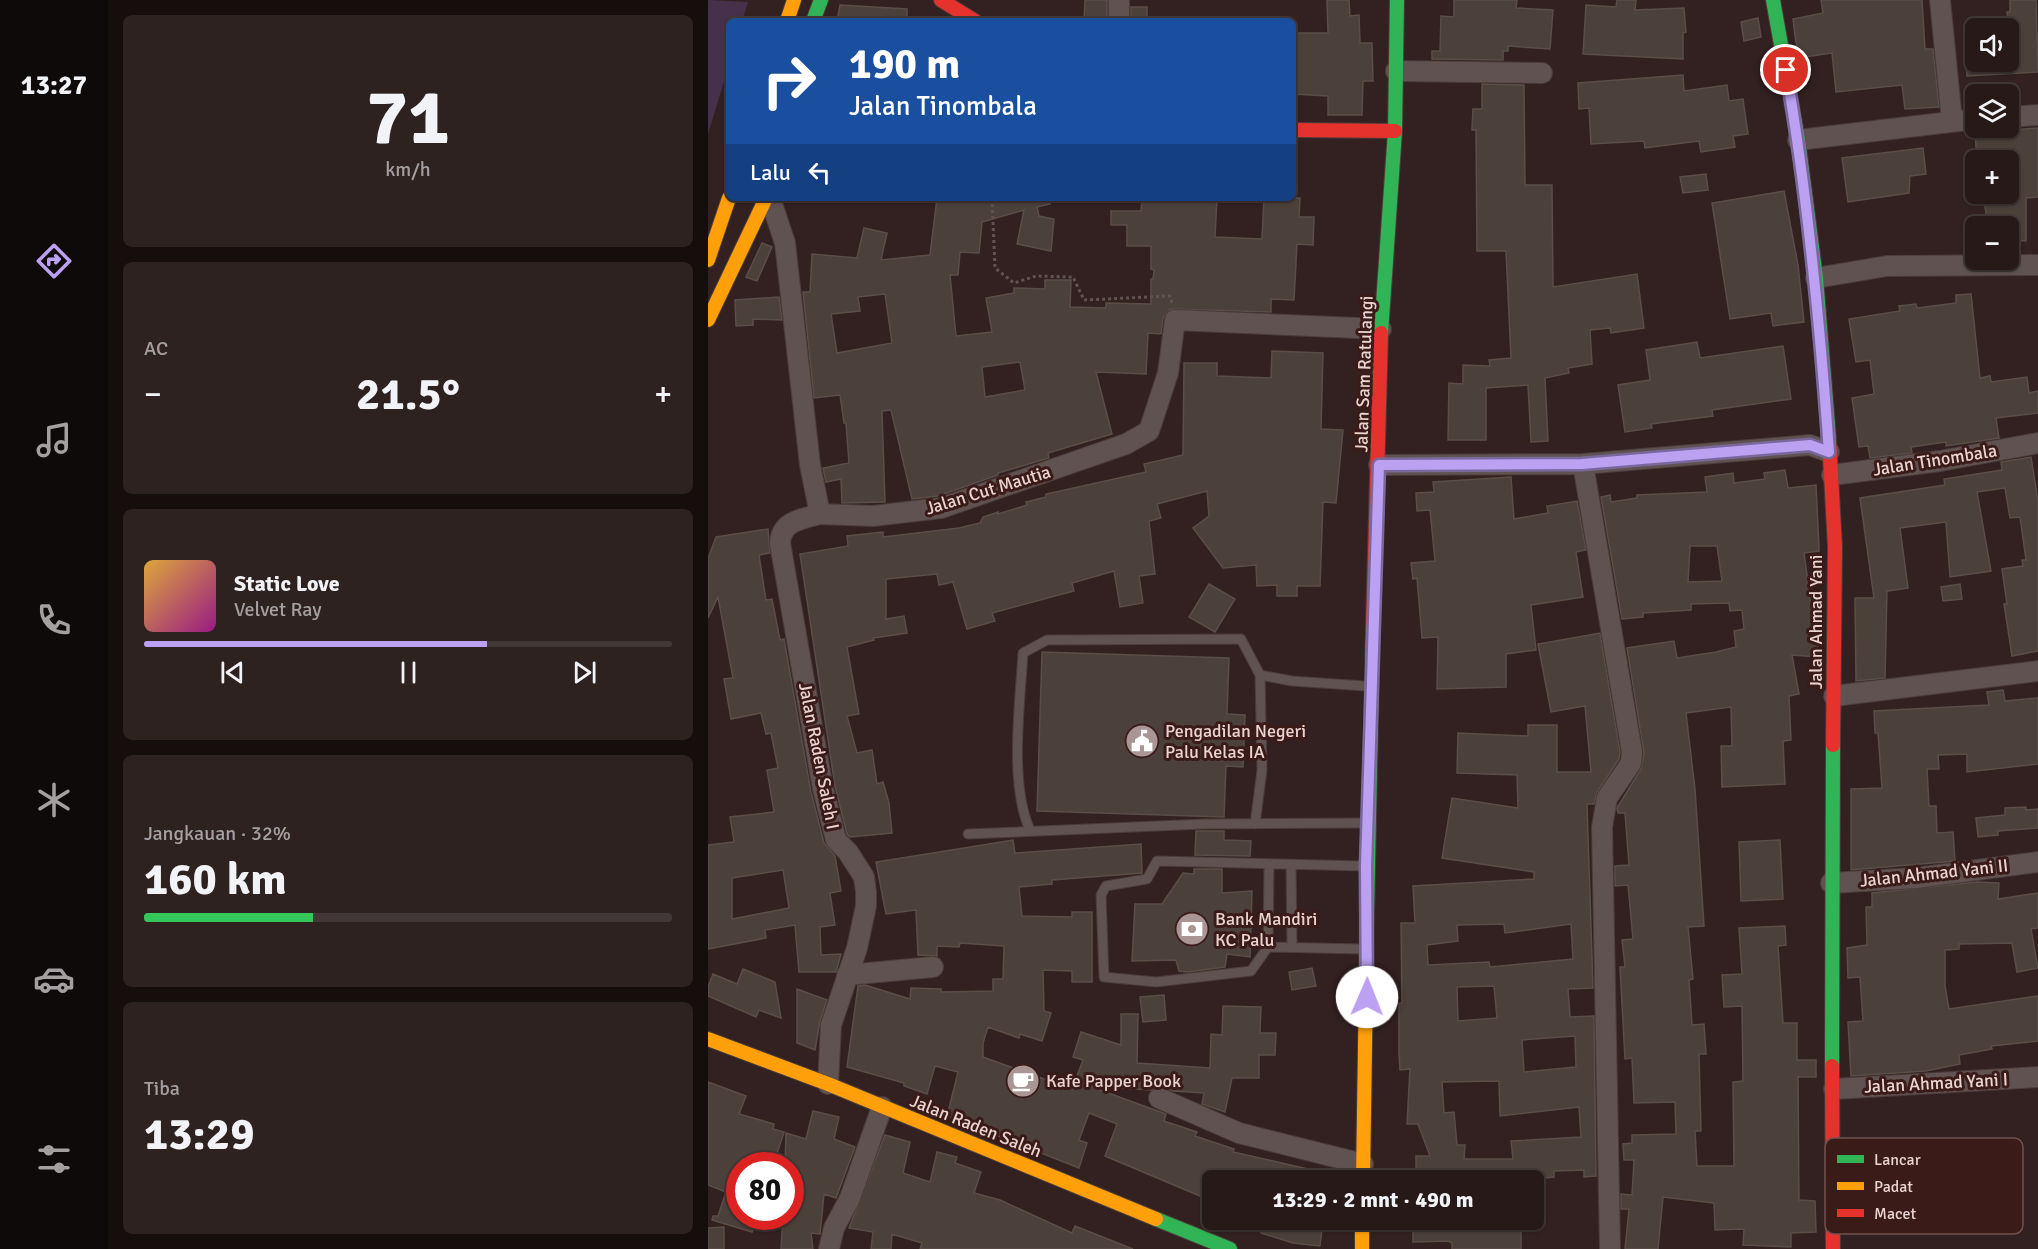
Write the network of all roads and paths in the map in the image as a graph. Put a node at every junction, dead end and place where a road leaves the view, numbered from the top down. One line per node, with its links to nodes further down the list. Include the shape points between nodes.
1 (794, 0): 8 (main road)
2 (821, 0): 9 (main road)
3 (941, 0): 10 (main road)
4 (1119, 0): 11 (street)
5 (1397, 0): 12 (main road, Jalan Sam Ratulangi)
6 (1773, 0): 20 (main road, Jalan Ahmad Yani)
7 (1940, 0): 17 (street)
8 (788, 18)
9 (814, 18)
10 (970, 18)
11 (1119, 18)
12 (1396, 72): 13 (street); 19 (main road, Jalan Sam Ratulangi)
13 (1542, 73)
14 (2038, 114): 15 (street)
15 (2019, 116)
16 (1965, 120): 17 (street)
17 (1952, 121): 20 (street)
18 (1296, 130): 19 (main road)
19 (1395, 131): 30 (main road, Jalan Sam Ratulangi)
20 (1798, 140): 27 (main road, Jalan Ahmad Yani)
21 (728, 201): 25 (main road)
22 (767, 201): 28 (main road)
23 (769, 201): 36 (street, via 785,243 810,465)
24 (992, 201): 29 (path, via 995,268 1014,284 1036,276 1073,277 1084,300 1170,296)
25 (708, 260)
26 (2038, 266): 27 (street, via 1887,266)
27 (1816, 278): 32 (main road, Jalan Ahmad Yani)
28 (708, 320)
29 (1174, 320): 30 (street); 36 (street, Jalan Cut Mautia, via 1167,373 1149,431 1126,444 941,508 873,516)
30 (1381, 329): 34 (main road, Jalan Sam Ratulangi)
31 (2038, 443): 35 (street, Jalan Tinombala)
32 (1829, 452): 33 (street, via 1810,445); 35 (main road, Jalan Ahmad Yani)
33 (1582, 464): 34 (street); 69 (street, via 1632,752 1631,762 1607,798 1602,827)
34 (1379, 465): 39 (main road, Jalan Sam Ratulangi)
35 (1832, 475): 40 (main road, Jalan Ahmad Yani)
36 (820, 514): 54 (street, Jalan Raden Saleh I, via 790,522 780,543 823,789 836,840 864,878 864,916)
37 (2038, 671): 40 (street)
38 (1260, 675): 39 (lane); 42 (lane, via 1262,770); 43 (lane, via 1241,639 1047,640 1023,653 1017,735 1022,813)
39 (1371, 686): 41 (main road, Jalan Sam Ratulangi)
40 (1834, 696): 49 (main road, Jalan Ahmad Yani)
41 (1367, 823): 42 (lane); 48 (main road, Jalan Sam Ratulangi)
42 (1255, 824): 43 (lane)
43 (1030, 830): 44 (lane)
44 (968, 834)
45 (2038, 862): 49 (street, Jalan Ahmad Yani II, via 1916,878)
46 (1291, 865): 47 (lane); 48 (lane); 51 (lane)
47 (1269, 866): 50 (lane); 50 (lane, via 1157,861 1147,879 1106,886 1101,895 1104,977 1156,982 1251,971)
48 (1366, 866): 52 (main road, Jalan Sam Ratulangi)
49 (1831, 883): 58 (main road, Jalan Ahmad Yani)
50 (1268, 947): 51 (lane)
51 (1292, 947): 52 (lane)
52 (1368, 949): 63 (main road, Jalan Sam Ratulangi)
53 (933, 967): 54 (street)
54 (847, 975): 57 (street, Jalan Raden Saleh I, via 831,1025)
55 (708, 1039): 57 (main road, Jalan Raden Saleh)
56 (2038, 1077): 58 (street, Jalan Ahmad Yani I)
57 (828, 1084): 60 (main road, Jalan Raden Saleh)
58 (1834, 1089): 61 (main road, Jalan Ahmad Yani)
59 (1159, 1098): 62 (street, via 1239,1133)
60 (882, 1107): 66 (street); 67 (main road, Jalan Raden Saleh)
61 (1834, 1138)
62 (1357, 1170)
63 (1363, 1170)
64 (1362, 1230): 68 (main road)
65 (1833, 1234): 70 (main road, Jalan Ahmad Yani)
66 (829, 1249)
67 (1230, 1249)
68 (1362, 1249)
69 (1610, 1249)
70 (1833, 1249)

